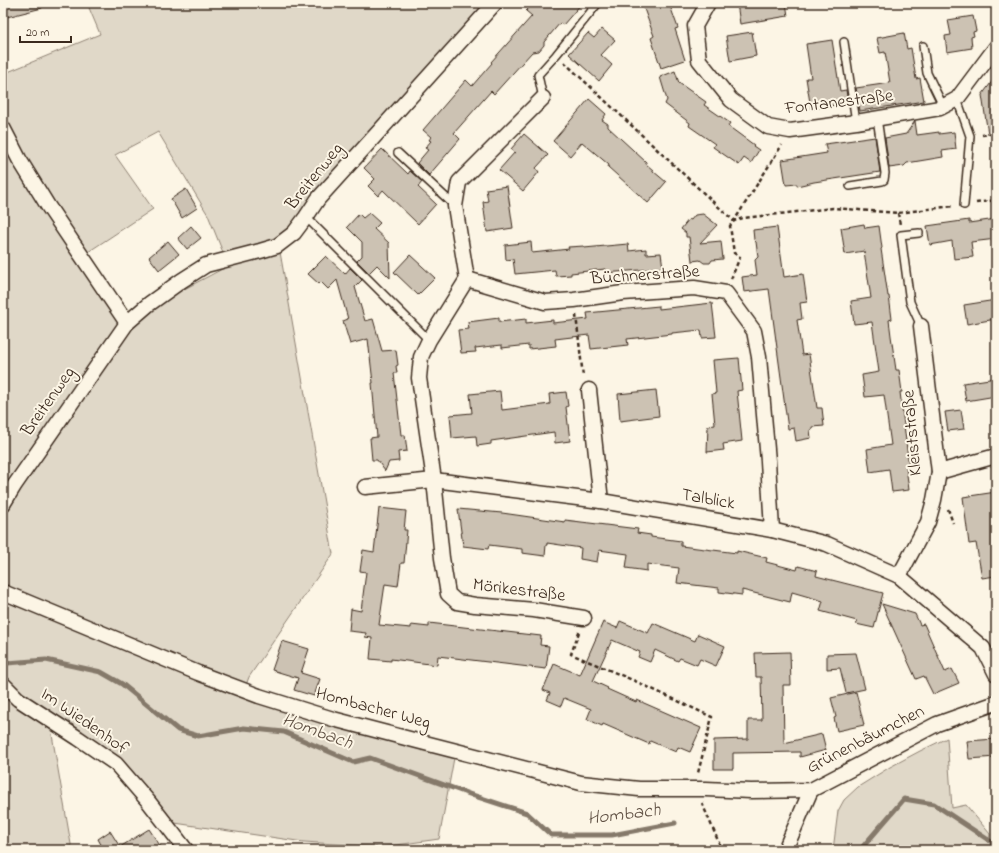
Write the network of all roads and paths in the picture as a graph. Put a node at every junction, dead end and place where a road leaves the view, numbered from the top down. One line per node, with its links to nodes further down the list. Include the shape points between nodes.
1 (495, 3): 21 (street, Breitenweg, via 318,199)
2 (598, 3): 7 (lane)
3 (708, 3): 14 (street, Fontanestraße, via 695,26 699,60 731,100 768,127)
4 (844, 42): 12 (lane)
5 (923, 46): 10 (lane, via 927,73)
6 (996, 47): 9 (street, Fontanestraße)
7 (556, 55): 8 (lane, via 538,75); 22 (path)
8 (543, 98): 20 (street, via 459,182)
9 (957, 99): 10 (street, Fontanestraße); 19 (lane, via 970,136)
10 (943, 106): 11 (street, Fontanestraße)
11 (877, 118): 12 (street, Fontanestraße); 16 (lane, via 884,180)
12 (856, 122): 14 (street, Fontanestraße)
13 (3, 128): 27 (street, via 48,206)
14 (790, 131): 22 (path)
15 (398, 153): 20 (lane)
16 (850, 186)
17 (996, 200): 18 (path)
18 (977, 203)
19 (964, 205): 22 (path, via 898,213 833,208)
20 (455, 206): 24 (street)
21 (306, 217): 27 (street, Breitenweg, via 294,233 277,246 206,265 176,284); 29 (lane)
22 (734, 221): 25 (path, via 730,226 734,253 740,258)
23 (919, 233): 28 (lane, via 901,236 910,302)
24 (467, 279): 26 (street, Büchnerstraße, via 545,302); 29 (street, Mörikestraße)
25 (726, 293): 26 (street, Büchnerstraße, via 694,288 623,293); 39 (street, via 754,331 759,357)
26 (574, 300): 30 (path, via 582,376)
27 (126, 323): 36 (street, Breitenweg)
28 (921, 326): 32 (street, Kleiststraße)
29 (429, 340): 33 (street, Mörikestraße, via 421,357 419,378)
30 (589, 390): 35 (street)
31 (996, 456): 32 (street)
32 (939, 472): 40 (street, Kleiststraße, via 928,522)
33 (434, 480): 34 (street, Talblick); 35 (street, Talblick); 42 (street, Mörikestraße, via 448,594 457,602)
34 (366, 488)
35 (601, 501): 39 (street, Talblick)
36 (3, 504)
37 (950, 514): 38 (path)
38 (953, 523)
39 (772, 530): 40 (street, Talblick, via 827,544)
40 (899, 576): 43 (street, Talblick, via 982,648)
41 (3, 592): 46 (street, Hombacher Weg, via 252,693 333,718 581,783 639,790)
42 (584, 618): 46 (path, via 571,654 712,717)
43 (996, 674)
44 (3, 684): 49 (street, Im Wiedenhof, via 18,699 116,764)
45 (996, 703): 47 (street, Grünenbäumchen, via 937,724)
46 (700, 790): 48 (street, Hombacher Weg); 50 (path, via 702,803)
47 (811, 790): 48 (street, Grünenbäumchen); 51 (street)
48 (751, 791)
49 (186, 850)
50 (722, 850)
51 (785, 850)

